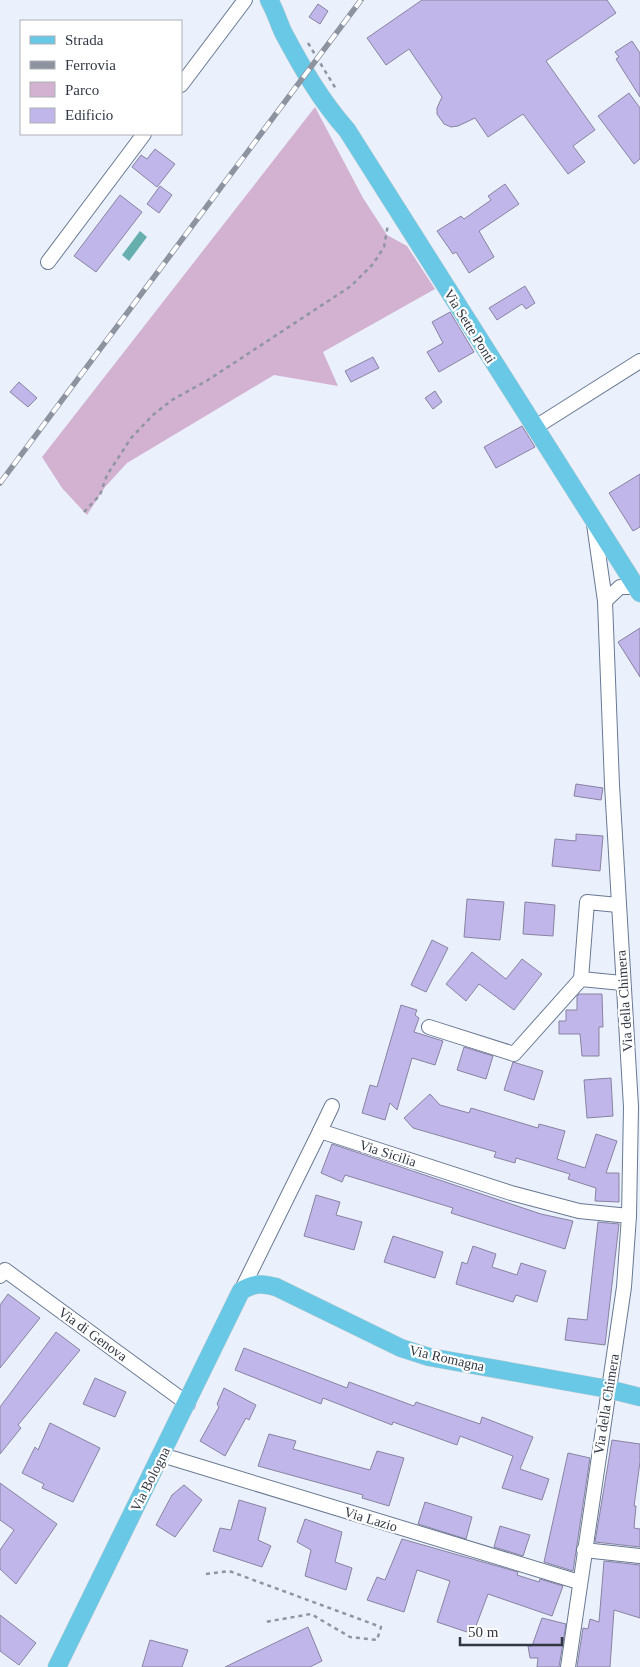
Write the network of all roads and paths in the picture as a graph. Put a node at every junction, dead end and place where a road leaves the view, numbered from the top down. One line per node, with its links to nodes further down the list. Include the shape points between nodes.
1 (245, 0): 3 (street)
2 (272, 6): 5 (main road, Via Sette Ponti, via 292,29 338,106 346,130)
3 (182, 83)
4 (143, 135): 6 (street)
5 (392, 201): 8 (main road, Via Sette Ponti); 9 (path, via 384,247 373,264 351,286 153,415 130,438 107,475 100,495)
6 (48, 262)
7 (640, 361): 8 (street)
8 (534, 428): 10 (main road, Via Sette Ponti)
9 (84, 512)
10 (594, 522): 11 (main road, Via Sette Ponti); 12 (street, Via della Chimera)
11 (638, 590): 12 (street, via 620,587)
12 (605, 601): 13 (street, Via della Chimera)
13 (618, 905): 14 (street, via 587,902); 15 (street, Via della Chimera)
14 (581, 980): 15 (street); 16 (street, via 514,1054)
15 (622, 983): 17 (street, Via della Chimera)
16 (429, 1027)
17 (635, 1104): 20 (street, Via della Chimera)
18 (332, 1106): 19 (street)
19 (320, 1131): 20 (street, Via Sicilia, via 511,1193 579,1211); 22 (street)
20 (629, 1216): 23 (street, Via della Chimera, via 624,1287)
21 (0, 1276): 25 (street, Via di Genova, via 5,1270)
22 (241, 1291): 23 (main road, Via Romagna, via 262,1283 276,1287 388,1342 429,1357); 25 (main road, Via Bologna)
23 (608, 1388): 24 (main road, Via Romagna); 27 (street, Via della Chimera)
24 (640, 1397)
25 (188, 1404): 26 (main road, Via Bologna)
26 (162, 1455): 30 (street, Via Lazio); 32 (main road, Via Bologna)
27 (584, 1550): 28 (street); 30 (street, Via della Chimera)
28 (640, 1556)
29 (206, 1574): 31 (path, via 229,1571 381,1627 377,1640 350,1637 312,1614)
30 (579, 1582): 33 (street, Via della Chimera)
31 (265, 1622)
32 (57, 1667)
33 (568, 1667)

